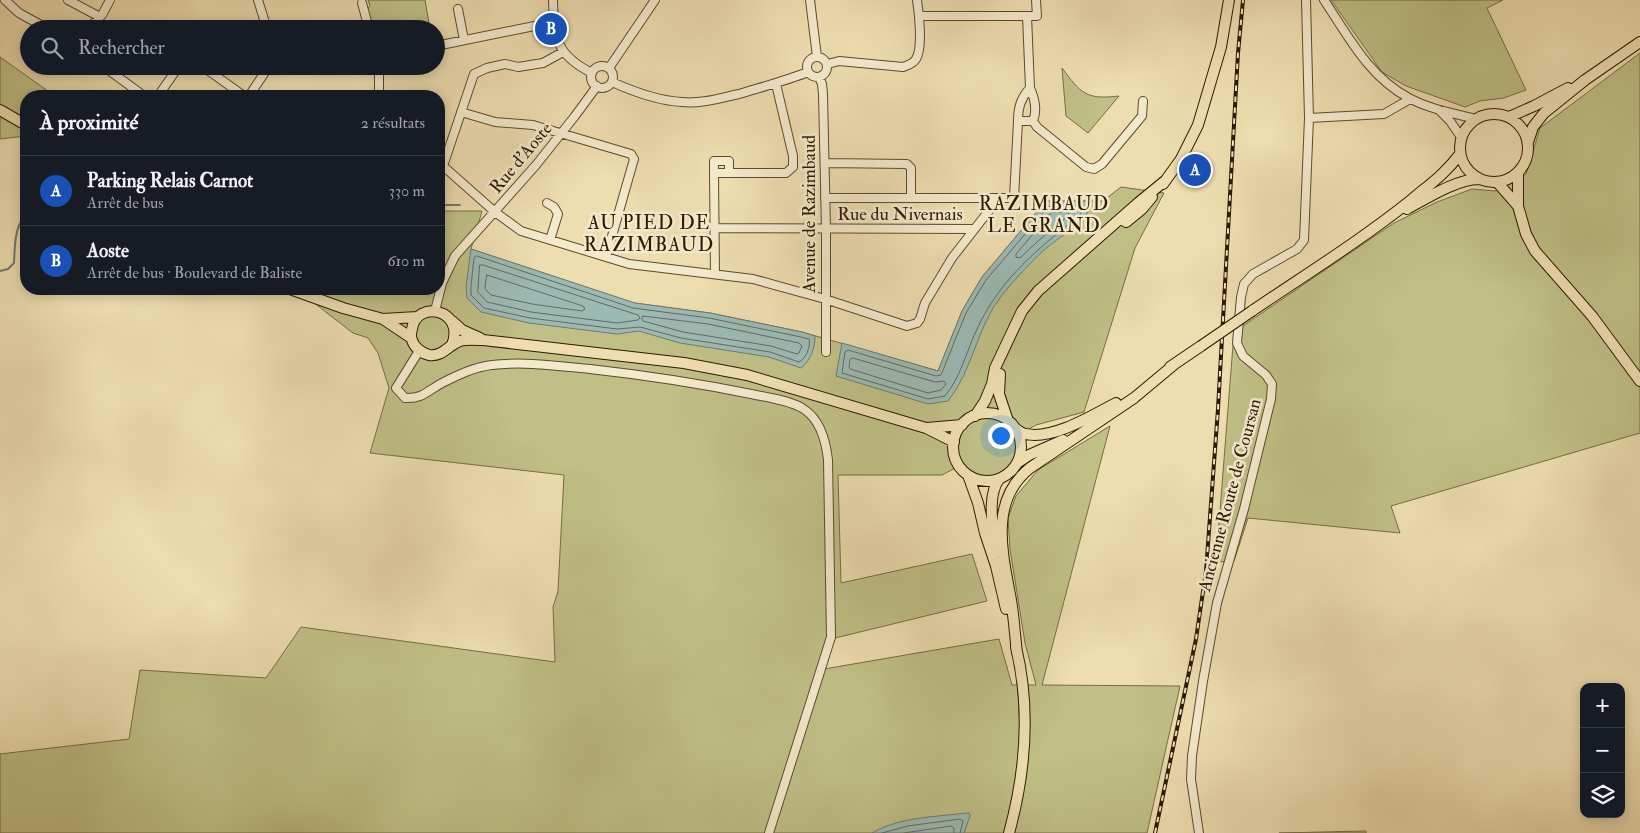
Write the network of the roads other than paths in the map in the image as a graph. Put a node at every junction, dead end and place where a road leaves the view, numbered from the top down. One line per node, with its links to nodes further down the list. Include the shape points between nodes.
1 (5, 0): 18 (street)
2 (68, 0): 17 (street)
3 (110, 0): 17 (street)
4 (258, 0): 20 (street)
5 (553, 0): 22 (street)
6 (655, 0): 29 (street)
7 (810, 0): 27 (street)
8 (917, 0): 15 (street)
9 (1036, 0): 16 (street, via 1037,16)
10 (1229, 0): 95 (main road, via 1221,47 1198,125 1181,159 1142,210 1038,291 1022,311)
11 (1306, 0): 54 (street, Ancienne Route de Coursan)
12 (1324, 0): 48 (street, via 1378,76)
13 (362, 3): 21 (street)
14 (458, 9): 23 (street)
15 (920, 16): 16 (street); 28 (street, via 919,51 911,64 903,67)
16 (1027, 16): 42 (street)
17 (100, 17): 19 (street)
18 (32, 20)
19 (97, 20)
20 (264, 20)
21 (366, 20)
22 (554, 22): 23 (street); 26 (street)
23 (464, 40): 25 (street)
24 (1640, 42): 38 (main road)
25 (445, 44)
26 (563, 52): 31 (street); 52 (street, via 543,63 518,67 505,64 474,74)
27 (816, 57): 28 (street); 30 (street, via 808,62)
28 (828, 64): 37 (street, via 825,74)
29 (609, 68): 31 (street, via 599,66); 39 (street)
30 (808, 72): 37 (street); 40 (street)
31 (592, 73): 41 (street, via 592,80)
32 (115, 75): 43 (street)
33 (173, 75): 44 (street)
34 (215, 75): 45 (street)
35 (263, 75): 46 (street)
36 (379, 75): 47 (street)
37 (819, 77): 64 (street, Avenue de Razimbaud, via 823,94)
38 (1585, 80): 53 (main road); 61 (main road, via 1544,113 1530,133)
39 (612, 82): 40 (street, via 683,103 706,102); 41 (street, via 603,88)
40 (776, 84): 66 (street, via 793,167 786,173)
41 (597, 86): 59 (street, Rue d'Aoste)
42 (1030, 88): 56 (street, via 1018,109); 58 (street, via 1036,114)
43 (136, 90)
44 (162, 90)
45 (236, 90)
46 (253, 90)
47 (378, 90)
48 (1410, 99): 50 (street); 54 (street, via 1384,114)
49 (1142, 101): 58 (street, via 1142,116 1102,164 1094,168 1086,166)
50 (1437, 109): 55 (street); 60 (street)
51 (0, 110): 57 (main road)
52 (462, 112): 59 (street, via 495,122); 63 (street)
53 (1509, 117): 55 (main road, via 1486,114); 61 (main road, via 1518,123)
54 (1310, 118): 114 (street, Ancienne Route de Coursan, via 1304,240 1297,249 1253,274 1244,284 1241,297 1237,343 1243,356 1272,384 1271,399 1217,603 1203,680 1191,779)
55 (1475, 119): 60 (main road)
56 (1018, 121): 58 (street); 73 (street, via 1014,198)
57 (20, 122)
58 (1033, 122)
59 (562, 133): 76 (street, Rue d'Aoste); 82 (street, via 631,154 634,159)
60 (1461, 137): 62 (main road)
61 (1528, 143): 68 (main road, via 1528,154)
62 (1460, 154): 69 (main road, via 1467,168); 77 (main road, via 1438,179)
63 (445, 156)
64 (825, 163): 71 (street, Avenue de Razimbaud); 72 (street, via 907,164 911,168)
65 (445, 169): 76 (street)
66 (729, 172): 67 (street); 67 (street, via 728,161 714,161)
67 (714, 173): 78 (street)
68 (1518, 173): 70 (main road); 75 (main road)
69 (1479, 179): 70 (main road); 77 (main road, via 1434,195)
70 (1497, 182): 75 (main road)
71 (825, 198): 72 (street); 79 (street, Avenue de Razimbaud)
72 (911, 198): 73 (street)
73 (998, 199): 80 (street)
74 (547, 203): 81 (street, via 558,214)
75 (1518, 206): 99 (main road, via 1535,251 1592,316)
76 (495, 212): 81 (street, via 521,231); 84 (street, Rue d'Aoste, via 455,256)
77 (1386, 220): 98 (main road, bridge)
78 (715, 228): 79 (street, Rue du Nivernais); 83 (street)
79 (826, 229): 80 (street, Rue du Nivernais); 87 (street, Avenue de Razimbaud)
80 (974, 229): 87 (street, via 925,303 920,319 912,326)
81 (550, 240): 82 (street)
82 (606, 257): 83 (street, via 629,264)
83 (715, 274): 87 (street, via 753,279)
84 (445, 277)
85 (307, 295): 90 (main road)
86 (439, 295): 88 (street, Rue d'Aoste)
87 (825, 299): 97 (street, Avenue de Razimbaud)
88 (435, 311): 89 (main road); 91 (main road)
89 (417, 317): 90 (main road); 92 (main road)
90 (383, 319): 92 (main road)
91 (452, 320): 93 (main road, via 462,330); 94 (main road, via 455,337)
92 (410, 337): 96 (main road)
93 (483, 340): 94 (main road, via 461,341); 104 (main road, via 684,364 747,375)
94 (452, 345): 96 (main road, via 437,355)
95 (1005, 348): 101 (main road, via 985,401); 102 (main road, via 999,394)
96 (419, 350): 112 (street, via 396,388 405,398 416,398 465,372 490,365 569,367 656,376 777,400 805,409 820,429 828,460 830,637)
97 (826, 352)
98 (1176, 363): 100 (main road); 111 (main road, via 1134,398 1030,468 1011,489 1004,505 1002,524)
99 (1640, 382)
100 (1122, 400): 105 (main road, via 1050,433 1026,434); 107 (main road, via 1062,440)
101 (975, 416): 102 (main road, via 991,414); 103 (main road)
102 (1008, 421): 105 (main road)
103 (962, 425): 104 (main road); 106 (main road)
104 (926, 428): 106 (main road)
105 (1016, 429): 107 (main road, via 1021,447)
106 (954, 442): 108 (main road, via 956,461)
107 (1017, 463): 109 (main road)
108 (968, 475): 109 (main road, via 982,481); 110 (main road)
109 (999, 479): 110 (main road, via 992,495)
110 (996, 566): 111 (main road)
111 (1017, 654): 113 (main road, via 1025,702 1025,752)
112 (769, 833)
113 (1010, 833)
114 (1199, 833)

